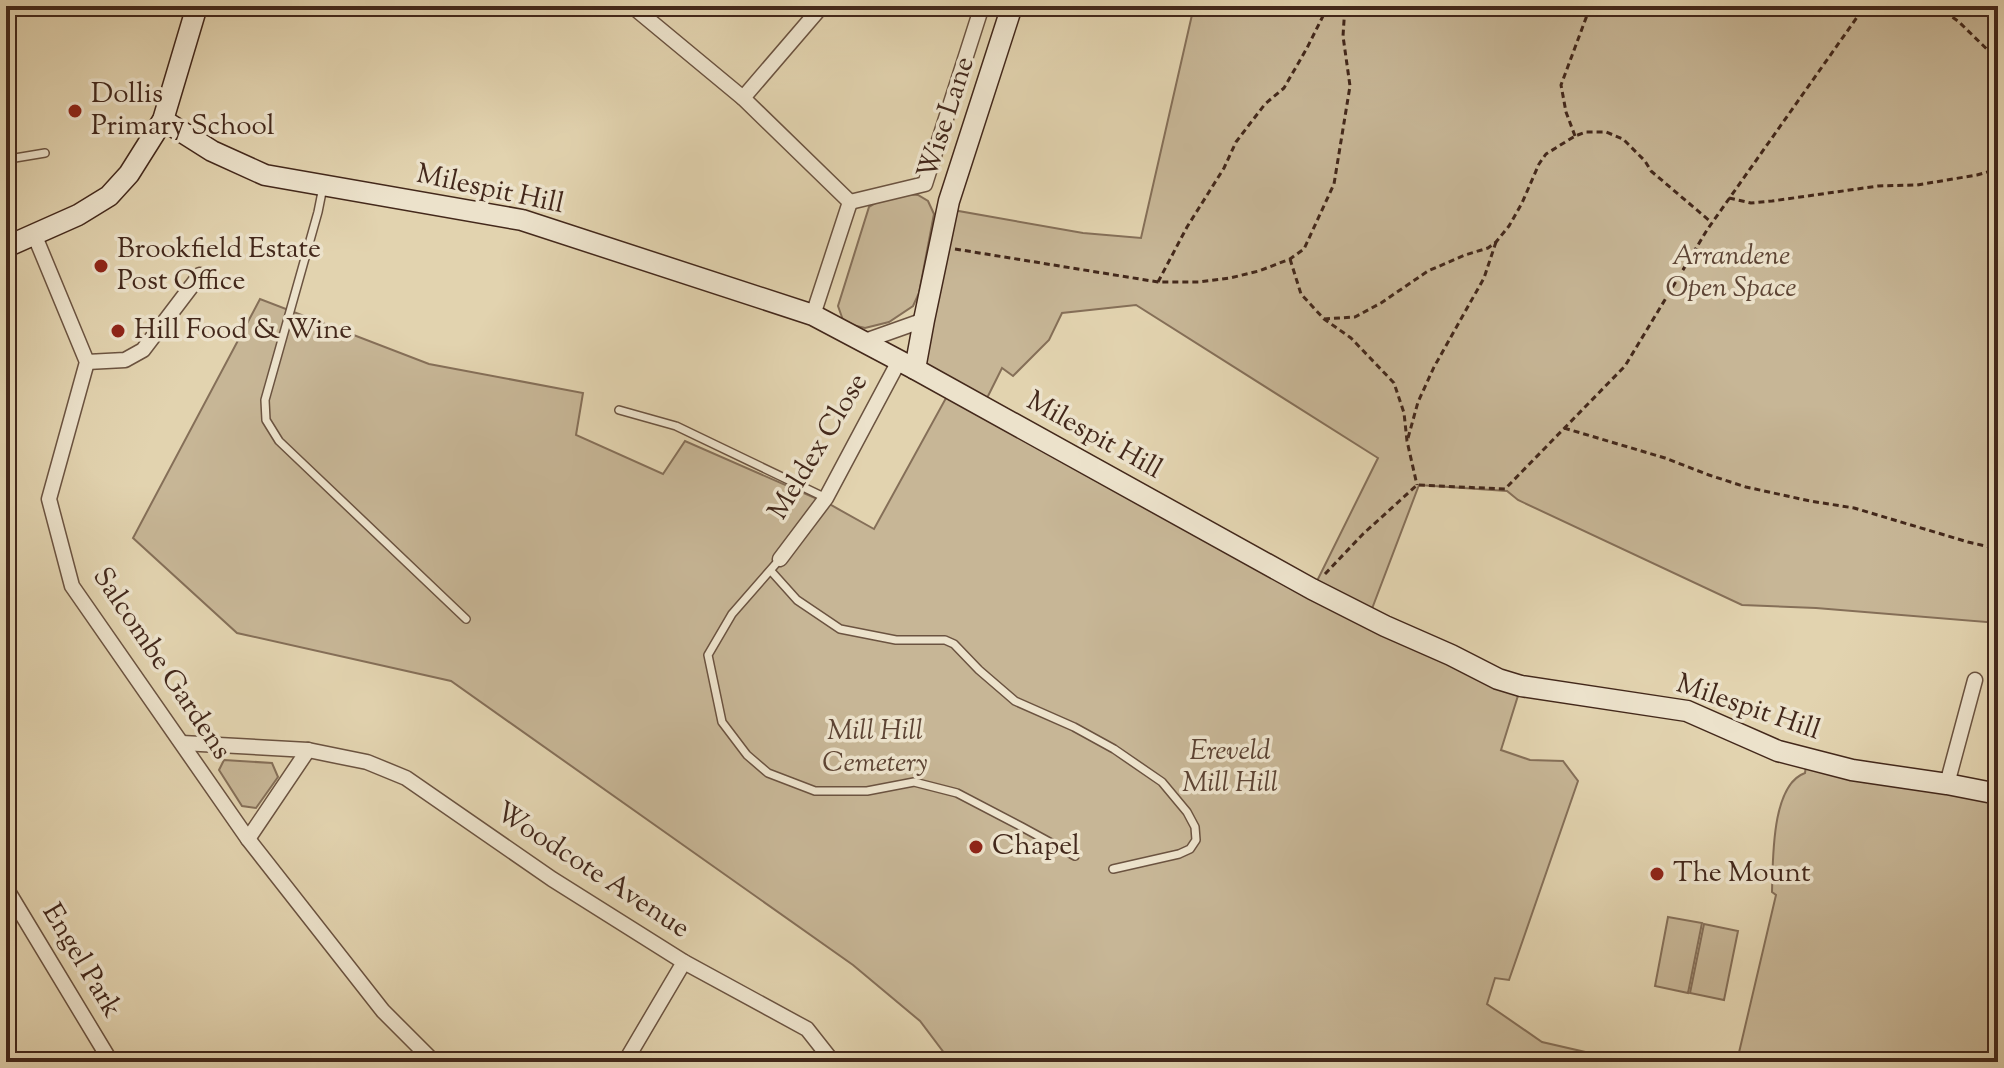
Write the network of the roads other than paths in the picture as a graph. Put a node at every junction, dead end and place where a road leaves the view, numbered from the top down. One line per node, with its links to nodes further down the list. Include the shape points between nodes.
1 (197, 6): 7 (street)
2 (632, 6): 6 (street)
3 (822, 6): 6 (street)
4 (982, 6): 10 (street, Wise Lane)
5 (1012, 6): 12 (street, Wise Lane)
6 (743, 98): 13 (street)
7 (163, 120): 11 (street, Milespit Hill, via 212,151 265,175); 14 (street, via 109,196)
8 (45, 153): 9 (lane)
9 (6, 164)
10 (925, 184): 12 (street, Wise Lane); 13 (street, Wise Lane)
11 (323, 185): 17 (street, Milespit Hill, via 522,220); 25 (lane, via 265,400 266,420 279,441)
12 (949, 201): 18 (street, Wise Lane)
13 (850, 202): 17 (street)
14 (34, 234): 15 (street); 20 (street)
15 (7, 245)
16 (200, 275): 20 (street, via 143,350 125,360)
17 (813, 315): 19 (street, Milespit Hill)
18 (924, 320): 19 (street); 21 (street, Wise Lane)
19 (862, 342): 21 (street, Milespit Hill)
20 (87, 362): 27 (street, Salcombe Gardens, via 49,499 72,586)
21 (907, 365): 23 (street, Meldex Close); 29 (street, Milespit Hill, via 1312,589 1498,679 1687,711 1778,751 1852,770)
22 (619, 410): 23 (lane, via 676,426)
23 (826, 498): 24 (street, Meldex Close)
24 (776, 565): 32 (lane, via 732,614 708,655 722,722 747,755 768,773 815,791 867,791 914,782 957,793); 33 (lane, via 797,600 840,629 954,644 1015,701 1114,749 1162,782 1187,812 1196,840 1179,854)
25 (466, 619)
26 (1975, 680): 29 (street)
27 (182, 743): 28 (street, Woodcote Avenue); 31 (street, Salcombe Gardens)
28 (308, 750): 31 (street); 35 (street, Woodcote Avenue, via 367,762 406,778)
29 (1947, 784): 30 (street, Milespit Hill)
30 (1998, 794)
31 (248, 839): 37 (street, Salcombe Gardens, via 383,1011)
32 (1075, 856)
33 (1113, 869)
34 (6, 888): 36 (street, Engel Park)
35 (684, 962): 38 (street); 39 (street, Woodcote Avenue, via 807,1029)
36 (111, 1062)
37 (434, 1062)
38 (625, 1062)
39 (833, 1062)

